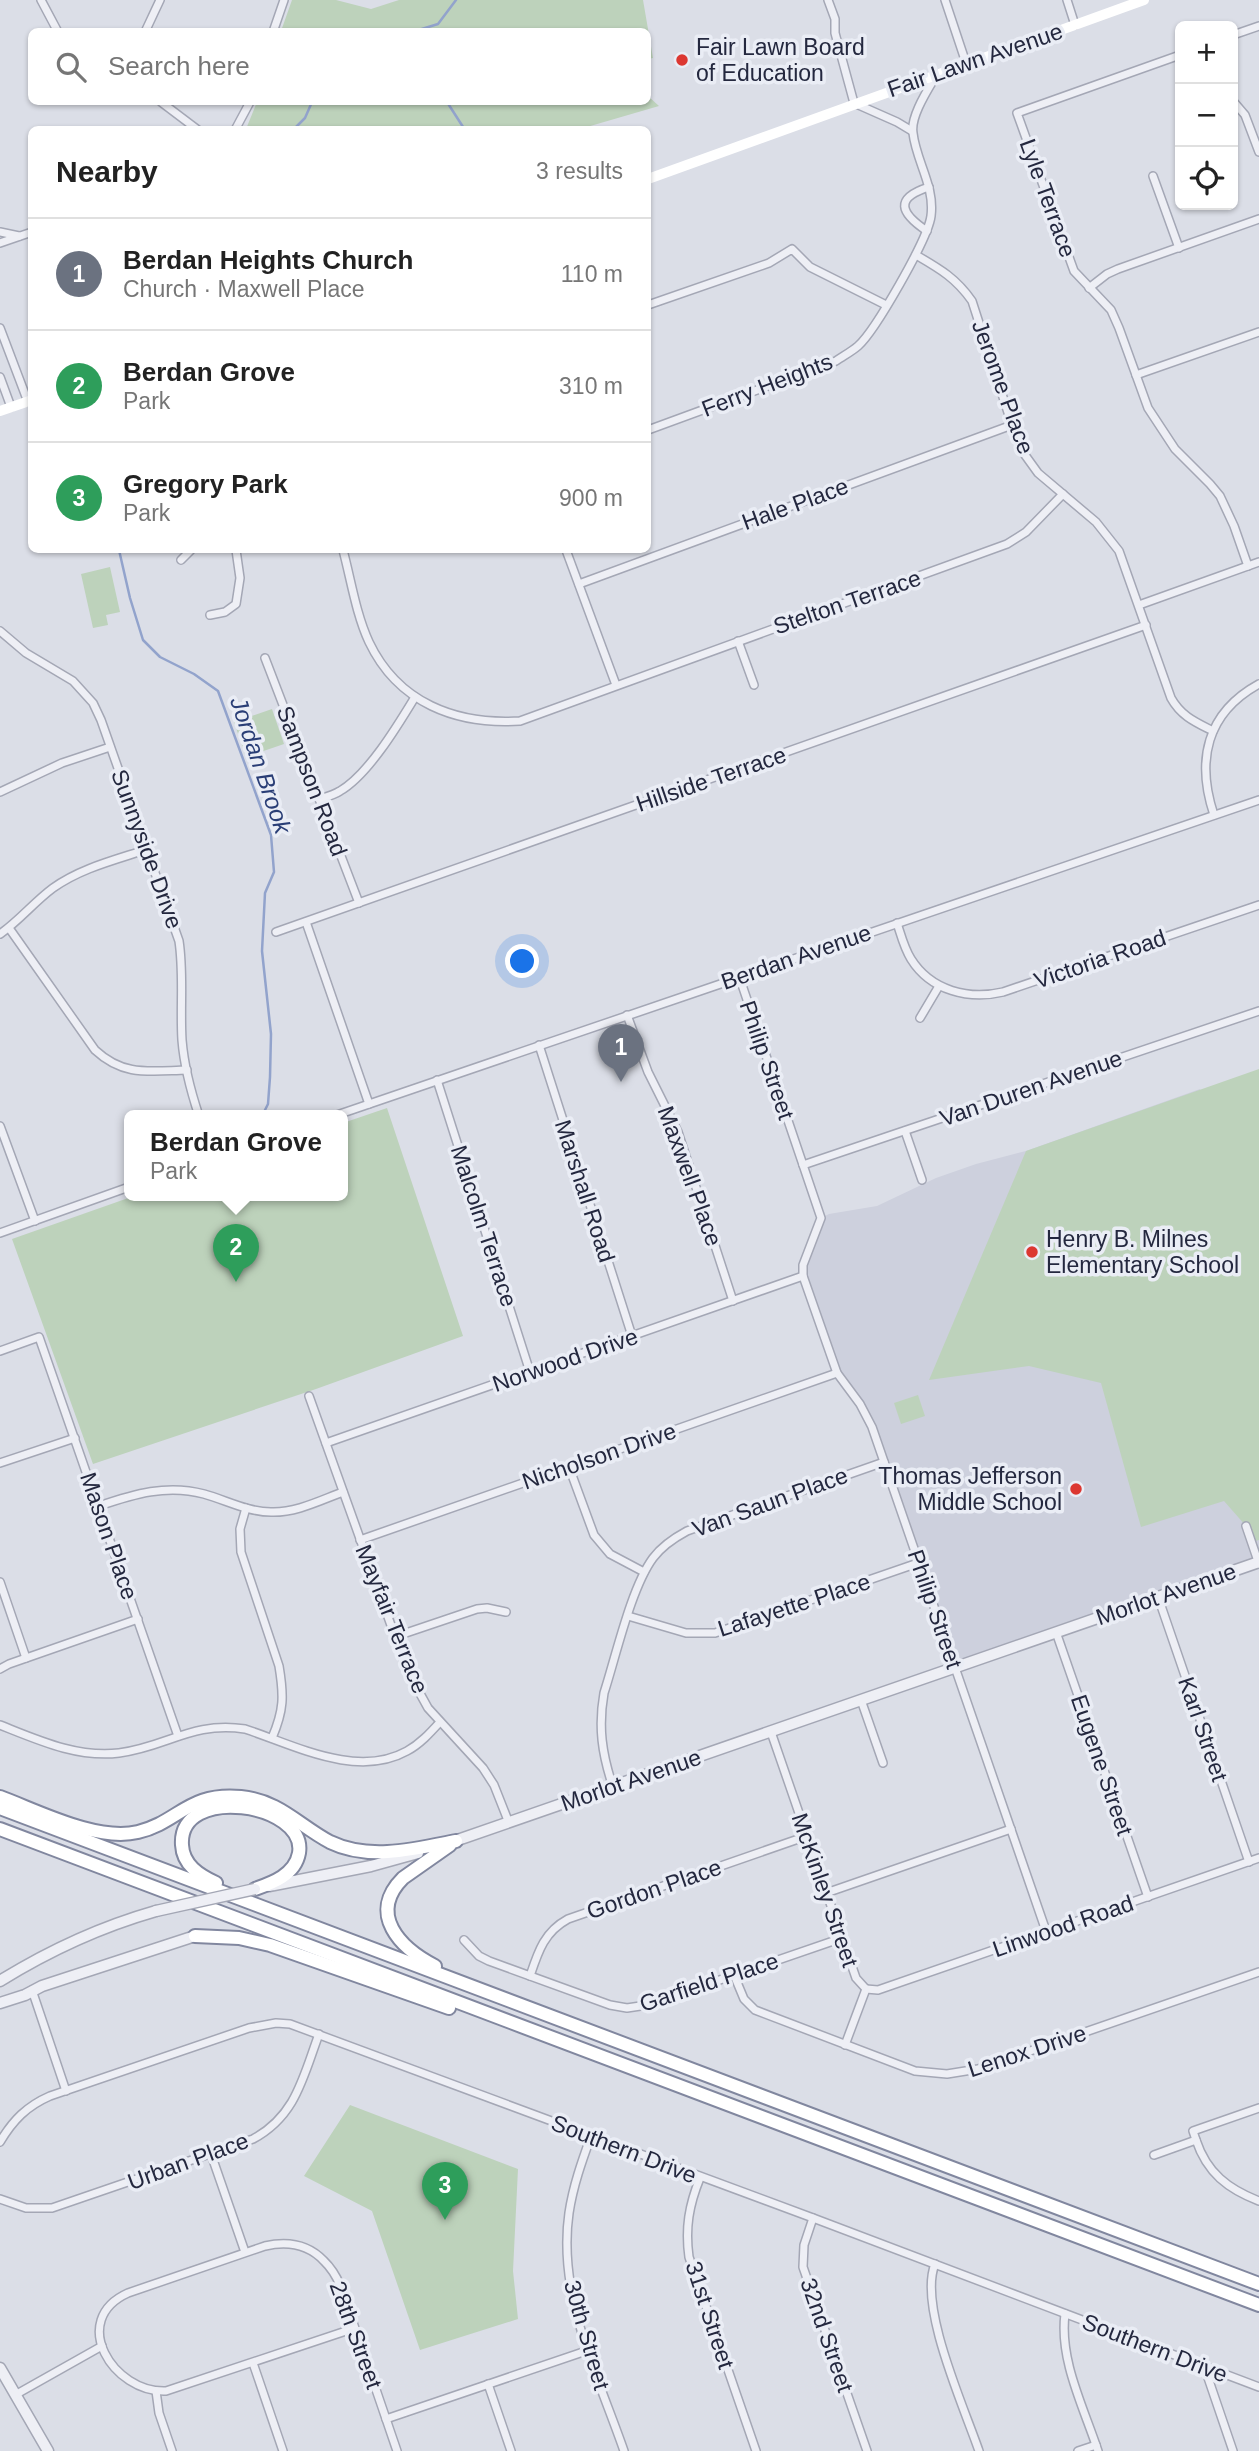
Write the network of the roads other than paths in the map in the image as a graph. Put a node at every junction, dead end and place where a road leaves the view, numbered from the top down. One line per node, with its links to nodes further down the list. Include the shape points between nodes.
1 (41, 0): 10 (street)
2 (160, 0): 11 (street)
3 (284, 0): 12 (street)
4 (828, 0): 17 (street)
5 (946, 0): 15 (street)
6 (1067, 0): 8 (street)
7 (1144, 0): 8 (main road, Fair Lawn Avenue)
8 (1075, 25): 15 (main road, Fair Lawn Avenue)
9 (1259, 26): 13 (street)
10 (56, 28)
11 (147, 28)
12 (274, 28)
13 (1238, 33)
14 (1175, 56): 36 (street, Lyle Terrace, via 1017,113 1069,260)
15 (966, 62): 16 (main road, Fair Lawn Avenue)
16 (938, 73): 17 (main road, Fair Lawn Avenue); 23 (street)
17 (854, 103): 23 (street); 26 (main road, Fair Lawn Avenue)
18 (165, 105): 21 (street)
19 (248, 105): 22 (street)
20 (1238, 107): 24 (street)
21 (193, 126)
22 (237, 126)
23 (912, 131): 27 (street, Ferry Heights)
24 (1259, 152)
25 (1153, 176): 34 (street)
26 (651, 178)
27 (929, 187): 29 (street, Ferry Heights); 29 (street, via 914,192 905,207 912,221)
28 (1259, 219): 34 (street)
29 (927, 230): 35 (street, Ferry Heights)
30 (0, 232): 32 (street)
31 (28, 233): 32 (street)
32 (19, 236): 33 (street)
33 (0, 243)
34 (1179, 248): 36 (street, via 1118,269)
35 (916, 255): 38 (street, Ferry Heights); 46 (street, Jerome Place, via 952,277 971,302)
36 (1089, 288): 41 (street, Lyle Terrace, via 1115,318)
37 (651, 304): 38 (street, via 769,263 792,249 810,267)
38 (886, 305): 47 (street, Ferry Heights, via 859,345 836,361)
39 (0, 328): 43 (street)
40 (1259, 332): 41 (street)
41 (1136, 375): 55 (street, Lyle Terrace, via 1164,435 1220,496)
42 (0, 377): 45 (street)
43 (28, 398)
44 (28, 401): 45 (main road)
45 (6, 409)
46 (1012, 425): 48 (street, Jerome Place, via 1038,473); 56 (street, Hale Place)
47 (651, 429)
48 (1063, 494): 57 (street, Jerome Place, via 1108,535); 61 (street, Stelton Terrace, via 1026,532 1007,544)
49 (188, 553): 53 (street)
50 (236, 553): 58 (street, via 240,578 236,604)
51 (344, 553): 66 (street, Stelton Terrace, via 369,643 387,671)
52 (567, 553): 56 (street)
53 (181, 561)
54 (1259, 562): 55 (street)
55 (1248, 566): 57 (street)
56 (579, 584): 64 (street)
57 (1139, 604): 59 (street, Jerome Place)
58 (209, 615)
59 (1146, 625): 67 (street, Jerome Place, via 1176,707 1189,720); 74 (street, Hillside Terrace)
60 (0, 631): 68 (street, Sunnyside Drive, via 84,691)
61 (738, 641): 64 (street, Stelton Terrace); 65 (street)
62 (265, 658): 70 (street, Sampson Road)
63 (1259, 684): 67 (street, via 1233,702)
64 (616, 685): 66 (street, Stelton Terrace, via 520,721 481,722 454,716)
65 (754, 685)
66 (415, 697): 70 (street, via 390,737 355,778 337,793)
67 (1213, 731): 72 (street, via 1206,760 1206,791)
68 (110, 747): 69 (street); 73 (street, Sunnyside Drive)
69 (2, 788)
70 (319, 799): 74 (street, Sampson Road)
71 (1259, 800): 72 (street, Berdan Avenue)
72 (1214, 815): 77 (street, Berdan Avenue)
73 (148, 849): 78 (street, via 65,880); 87 (street, Sunnyside Drive, via 179,941)
74 (359, 903): 76 (street, Hillside Terrace)
75 (1259, 905): 82 (street, Victoria Road, via 990,995 963,994)
76 (306, 922): 79 (street, Hillside Terrace); 89 (street)
77 (897, 923): 81 (street, Berdan Avenue); 82 (street, via 911,958)
78 (9, 928): 80 (street); 87 (street, via 104,1059 137,1072)
79 (276, 932)
80 (0, 934)
81 (739, 976): 84 (street, Berdan Avenue); 94 (street, Philip Street)
82 (939, 986): 85 (street)
83 (1259, 1011): 93 (street, Van Duren Avenue)
84 (627, 1015): 86 (street, Berdan Avenue); 100 (street, Maxwell Place, via 648,1072 678,1132)
85 (920, 1018)
86 (539, 1045): 88 (street, Berdan Avenue); 101 (street, Marshall Road)
87 (187, 1070): 90 (street, Sunnyside Drive)
88 (437, 1080): 89 (street, Berdan Avenue); 103 (street, Malcolm Terrace)
89 (369, 1104): 91 (street, Berdan Avenue)
90 (197, 1110)
91 (348, 1111)
92 (0, 1126): 97 (street)
93 (905, 1131): 94 (street, Van Duren Avenue); 95 (street)
94 (803, 1165): 99 (street, Philip Street, via 821,1218)
95 (922, 1180)
96 (124, 1189): 97 (street)
97 (35, 1221): 98 (street)
98 (0, 1233)
99 (803, 1276): 100 (street, Norwood Drive); 104 (street, Philip Street)
100 (733, 1301): 101 (street, Norwood Drive)
101 (632, 1336): 103 (street, Norwood Drive)
102 (0, 1351): 106 (street, Mason Place, via 39,1337)
103 (530, 1371): 107 (street, Norwood Drive)
104 (837, 1373): 108 (street, Philip Street, via 867,1416); 110 (street, Nicholson Drive)
105 (309, 1396): 107 (street, Mayfair Terrace)
106 (75, 1438): 109 (street); 112 (street, Mason Place)
107 (326, 1443): 111 (street, Mayfair Terrace)
108 (884, 1462): 116 (street, Philip Street); 118 (street, Van Saun Place, via 687,1531 662,1547)
109 (0, 1463)
110 (569, 1467): 115 (street, Nicholson Drive); 118 (street, via 594,1535 610,1554)
111 (343, 1492): 113 (street, via 286,1511); 115 (street, Mayfair Terrace)
112 (99, 1506): 113 (street, via 144,1492 172,1490 204,1494); 123 (street, Mason Place)
113 (246, 1508): 134 (street, via 240,1529 241,1552 282,1682 281,1717)
114 (1246, 1526): 117 (street)
115 (360, 1540): 125 (street, Mayfair Terrace)
116 (918, 1563): 122 (street, Lafayette Place, via 716,1633 686,1633); 127 (street, Philip Street)
117 (1259, 1563): 120 (street, Morlot Avenue)
118 (644, 1573): 122 (street, Van Saun Place)
119 (0, 1582): 126 (street)
120 (1158, 1597): 124 (street, Morlot Avenue); 145 (street, Karl Street)
121 (506, 1612): 125 (street, via 477,1609)
122 (628, 1616): 136 (street, Van Saun Place, via 601,1709 600,1740)
123 (138, 1619): 126 (street); 133 (street, Mason Place)
124 (1056, 1632): 127 (street, Morlot Avenue); 148 (street, Eugene Street)
125 (394, 1637): 130 (street, Mayfair Terrace, via 416,1690)
126 (26, 1658): 128 (street)
127 (955, 1668): 129 (street, Morlot Avenue); 141 (street, Philip Street)
128 (0, 1669)
129 (861, 1700): 132 (street, Morlot Avenue); 135 (street)
130 (440, 1722): 134 (street, via 408,1751 370,1762 338,1760); 139 (street, Mayfair Terrace, via 483,1768)
131 (0, 1725): 133 (street, via 57,1747 103,1754 136,1750)
132 (771, 1732): 136 (street, Morlot Avenue); 142 (street, McKinley Street)
133 (178, 1736): 134 (street, via 218,1727)
134 (272, 1738)
135 (883, 1763)
136 (613, 1787): 139 (street, Morlot Avenue)
137 (0, 1797): 143 (highway, via 111,1833 136,1832 194,1803 231,1796 272,1804 323,1838 353,1849 377,1852)
138 (0, 1808): 149 (highway)
139 (509, 1823): 143 (street, Morlot Avenue)
140 (0, 1829): 163 (highway)
141 (1011, 1829): 147 (street); 150 (street, Philip Street)
142 (807, 1836): 147 (street, McKinley Street); 156 (street, Gordon Place, via 568,1919 544,1939)
143 (456, 1841): 146 (street, Morlot Avenue, via 371,1866); 160 (highway, via 397,1884 389,1900 388,1918 408,1950)
144 (1259, 1858): 145 (street, Linwood Road)
145 (1249, 1862): 148 (street, Linwood Road)
146 (255, 1889): 149 (highway, via 275,1882 296,1863 299,1846 292,1830 268,1814 244,1808 208,1810 192,1818 182,1845 191,1867); 157 (street, Morlot Avenue, bridge, via 110,1925)
147 (826, 1893): 152 (street, McKinley Street)
148 (1148, 1897): 150 (street, Linwood Road)
149 (292, 1919): 160 (highway)
150 (1046, 1931): 158 (street, Linwood Road, via 878,1990)
151 (195, 1936): 159 (street); 163 (highway, via 270,1945)
152 (842, 1938): 155 (street, Garfield Place); 158 (street, McKinley Street, via 856,1978)
153 (464, 1940): 156 (street, Garfield Place, via 479,1956)
154 (1259, 1972): 164 (street, Lenox Drive, via 962,2073 915,2071)
155 (734, 1975): 156 (street, Garfield Place, via 627,2008); 164 (street, Lenox Drive, via 744,1999 755,2010)
156 (530, 1976)
157 (0, 1981)
158 (866, 1989): 164 (street, McKinley Street)
159 (32, 1990): 161 (street); 165 (street)
160 (491, 1994): 178 (highway)
161 (0, 2003)
162 (319, 2034): 165 (street, Southern Drive, via 276,2023 249,2028); 167 (street, Southern Drive); 170 (street, Urban Place, via 287,2111 262,2134)
163 (566, 2043): 179 (highway)
164 (845, 2045)
165 (66, 2091): 169 (street, Southern Drive, via 29,2107)
166 (1259, 2108): 168 (street, via 1193,2131)
167 (591, 2136): 172 (street, Southern Drive); 183 (street, 30th Street, via 576,2180 567,2234 570,2286)
168 (1196, 2140): 171 (street); 174 (street, via 1217,2177)
169 (0, 2142)
170 (211, 2154): 173 (street, Urban Place, via 52,2208 26,2208); 176 (street)
171 (1154, 2155)
172 (700, 2178): 175 (street, Southern Drive); 199 (street, 31st Street, via 686,2231 689,2257)
173 (0, 2199)
174 (1259, 2201)
175 (813, 2218): 177 (street, Southern Drive); 200 (street, 32nd Street, via 803,2267)
176 (245, 2252): 181 (street, 28th Street, via 287,2243 315,2253 335,2275); 182 (street, 28th Street, via 119,2297 105,2310)
177 (935, 2264): 180 (street, Southern Drive); 201 (street, via 933,2319)
178 (1259, 2284)
179 (1259, 2305)
180 (1065, 2314): 185 (street, Southern Drive); 192 (street, via 1066,2353)
181 (355, 2328): 184 (street); 191 (street, 28th Street)
182 (102, 2346): 189 (street, via 118,2373 136,2386); 190 (street)
183 (589, 2350): 187 (street); 198 (street, 30th Street)
184 (253, 2363): 189 (street, via 178,2389); 195 (street)
185 (1204, 2366): 188 (street, Southern Drive); 203 (street)
186 (0, 2368): 190 (street)
187 (488, 2384): 191 (street); 197 (street)
188 (1259, 2387)
189 (156, 2391): 194 (street)
190 (15, 2395): 193 (street)
191 (386, 2419): 196 (street, 28th Street)
192 (1097, 2448): 202 (street)
193 (48, 2451)
194 (172, 2451)
195 (283, 2451)
196 (397, 2451)
197 (511, 2451)
198 (624, 2451)
199 (756, 2451)
200 (867, 2451)
201 (979, 2451)
202 (1078, 2451)
203 (1233, 2451)

